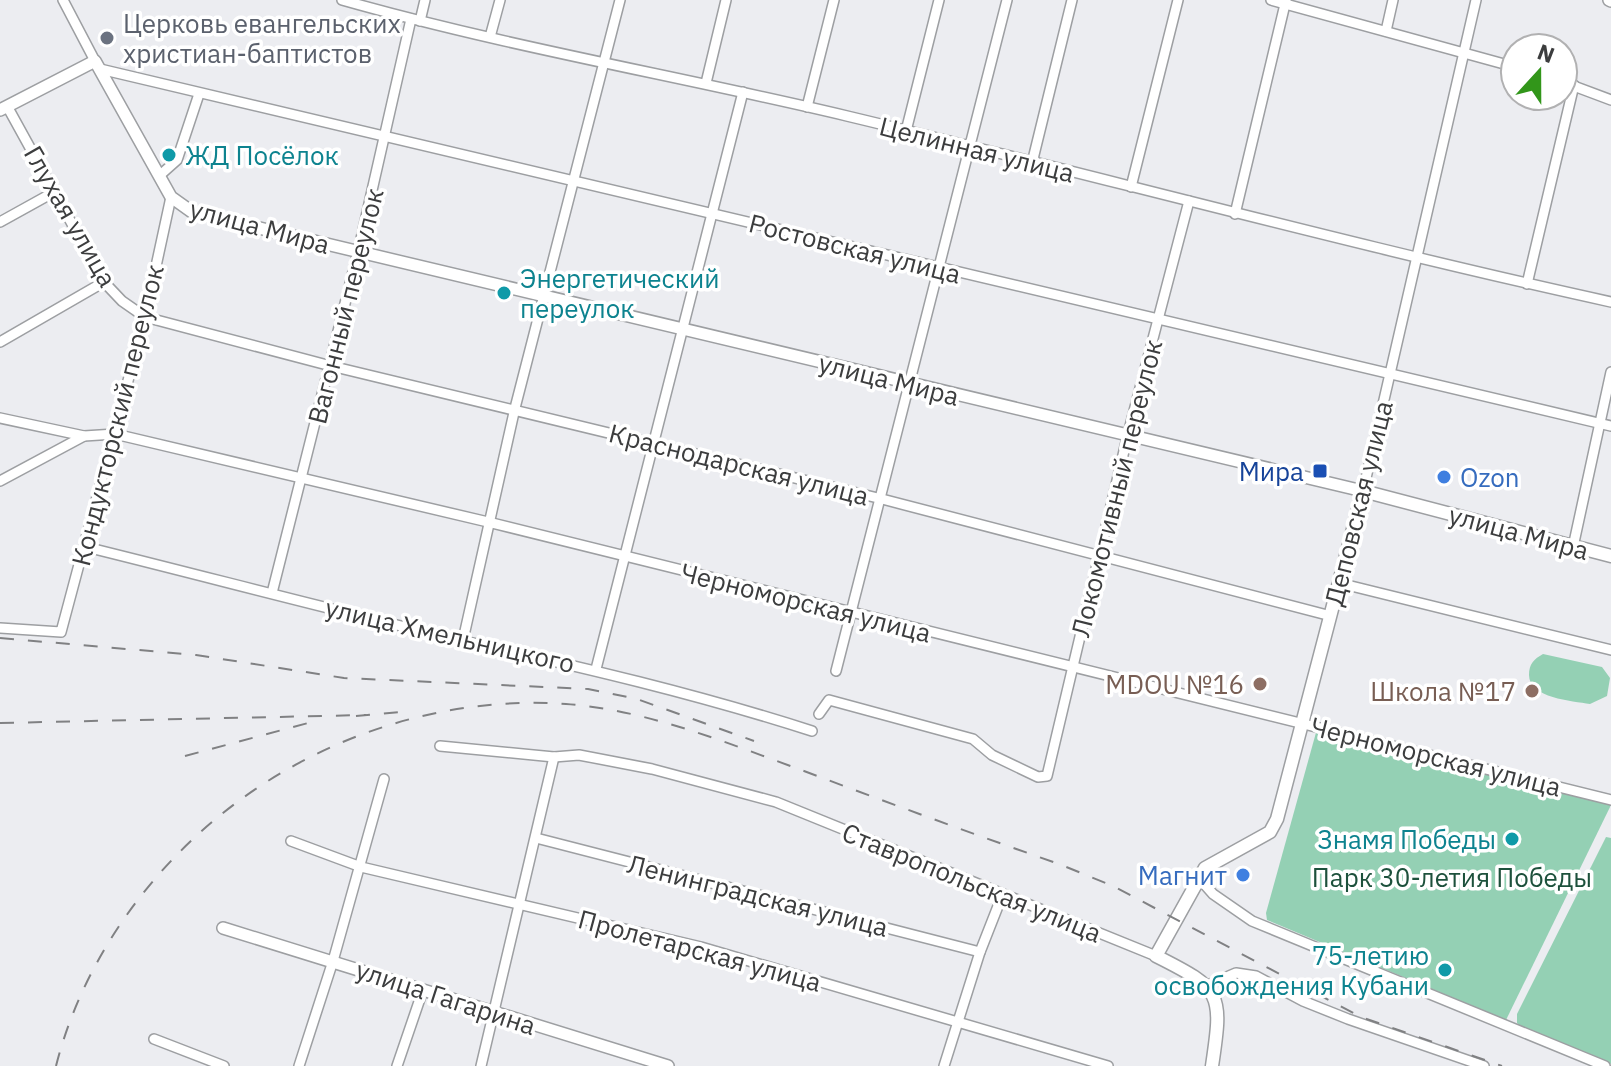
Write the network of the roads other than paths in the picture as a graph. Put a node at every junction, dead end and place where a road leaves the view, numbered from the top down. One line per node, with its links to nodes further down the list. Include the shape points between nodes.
1 (63, 0): 23 (street)
2 (342, 0): 15 (street, Целинная улица)
3 (425, 0): 17 (street, Вагонный переулок)
4 (500, 0): 19 (street)
5 (620, 0): 22 (street)
6 (726, 0): 24 (street)
7 (834, 0): 29 (street)
8 (939, 0): 32 (street)
9 (1007, 0): 34 (street)
10 (1072, 0): 35 (street)
11 (1178, 0): 38 (street)
12 (1271, 0): 16 (street)
13 (1393, 0): 18 (street)
14 (1476, 0): 20 (street, Деповская улица)
15 (355, 2): 17 (street, Целинная улица)
16 (1285, 2): 18 (street); 43 (street)
17 (415, 20): 19 (street, Целинная улица); 33 (street, Вагонный переулок)
18 (1386, 31): 20 (street)
19 (490, 37): 22 (street, Целинная улица)
20 (1463, 51): 21 (street); 46 (street, Деповская улица)
21 (1499, 62)
22 (605, 64): 24 (street, Целинная улица); 37 (street)
23 (98, 65): 27 (street, Ростовская улица); 30 (street); 36 (street)
24 (706, 83): 26 (street, Целинная улица)
25 (1579, 87): 28 (street)
26 (743, 92): 29 (street, Целинная улица); 42 (street)
27 (199, 94): 33 (street, Ростовская улица); 36 (street, via 177,160)
28 (1611, 100)
29 (807, 107): 32 (street, Целинная улица)
30 (4, 108): 39 (street, Глухая улица)
31 (1568, 112): 49 (street)
32 (906, 131): 34 (street, Целинная улица)
33 (386, 135): 37 (street, Ростовская улица); 45 (street, Вагонный переулок)
34 (971, 147): 35 (street, Целинная улица); 47 (street)
35 (1032, 163): 38 (street, Целинная улица)
36 (159, 176): 40 (street)
37 (575, 181): 42 (street, Ростовская улица); 50 (street)
38 (1131, 187): 41 (street, Целинная улица)
39 (56, 191): 44 (street); 48 (street, Глухая улица)
40 (171, 197): 45 (street, улица Мира, via 192,212); 52 (street, Кондукторский переулок)
41 (1189, 201): 43 (street, Целинная улица); 53 (street, Локомотивный переулок)
42 (713, 213): 47 (street, Ростовская улица); 54 (street)
43 (1235, 214): 46 (street, Целинная улица)
44 (0, 222)
45 (358, 252): 50 (street, улица Мира); 56 (street, Вагонный переулок)
46 (1414, 257): 49 (street, Целинная улица); 58 (street, Деповская улица)
47 (940, 268): 53 (street, Ростовская улица); 59 (street)
48 (104, 282): 52 (street, Глухая улица); 55 (street)
49 (1527, 284): 51 (street, Целинная улица)
50 (546, 295): 54 (street, улица Мира); 60 (street)
51 (1611, 302)
52 (145, 317): 56 (street, Краснодарская улица); 64 (street, Кондукторский переулок)
53 (1157, 321): 58 (street, Ростовская улица); 65 (street, Локомотивный переулок)
54 (683, 328): 59 (street, улица Мира); 67 (street)
55 (0, 342)
56 (331, 366): 60 (street, Краснодарская улица); 68 (street, Вагонный переулок)
57 (1611, 372): 62 (street)
58 (1390, 374): 62 (street, Ростовская улица); 70 (street, Деповская улица)
59 (908, 385): 65 (street, улица Мира); 71 (street)
60 (515, 408): 67 (street, Краснодарская улица); 72 (street)
61 (0, 418): 66 (street, Черноморская улица)
62 (1599, 423): 63 (street, Ростовская улица); 74 (street)
63 (1611, 426)
64 (115, 434): 66 (street, Черноморская улица); 68 (street, Черноморская улица); 73 (street, Кондукторский переулок)
65 (1128, 434): 70 (street, улица Мира); 75 (street, Локомотивный переулок)
66 (84, 436): 69 (street)
67 (655, 446): 71 (street, Краснодарская улица); 77 (street)
68 (302, 478): 72 (street, Черноморская улица); 79 (street, Вагонный переулок)
69 (0, 481)
70 (1363, 491): 74 (main road, улица Мира); 78 (main road, Деповская улица)
71 (882, 499): 75 (street, Краснодарская улица); 80 (street)
72 (488, 522): 77 (street, Черноморская улица); 83 (street)
73 (86, 547): 79 (street, улица Хмельницкого); 82 (street, Кондукторский переулок, via 61,632)
74 (1573, 547): 76 (main road, улица Мира)
75 (1099, 553): 81 (street, Краснодарская улица); 85 (street, Локомотивный переулок)
76 (1611, 556)
77 (627, 558): 80 (street, Черноморская улица); 86 (street)
78 (1339, 583): 81 (main road, Деповская улица); 84 (street)
79 (272, 593): 83 (street, улица Хмельницкого)
80 (853, 613): 85 (street, Черноморская улица); 87 (street)
81 (1331, 616): 89 (main road, Деповская улица)
82 (0, 628)
83 (463, 640): 86 (street, улица Хмельницкого)
84 (1611, 650)
85 (1071, 667): 88 (street, Локомотивный переулок, via 1047,776 1038,777 992,755 973,739 829,700); 89 (street, Черноморская улица)
86 (596, 669): 90 (street, улица Хмельницкого)
87 (836, 671)
88 (819, 714)
89 (1303, 722): 94 (street, Черноморская улица); 98 (main road, Деповская улица, via 1270,832 1217,858)
90 (812, 731)
91 (440, 746): 92 (street, Ставропольская улица)
92 (554, 757): 95 (street); 99 (street, Ставропольская улица, via 579,755 750,794)
93 (384, 779): 97 (street)
94 (1611, 800)
95 (536, 838): 100 (street); 102 (street, Ленинградская улица)
96 (291, 841): 97 (street, Пролетарская улица)
97 (361, 867): 100 (street, Пролетарская улица); 104 (street)
98 (1198, 877): 103 (main road, Деповская улица); 119 (street, via 1252,921)
99 (1002, 896): 102 (street); 103 (street, Ставропольская улица)
100 (522, 902): 107 (street); 108 (street, Пролетарская улица, via 701,947)
101 (223, 928): 104 (street, улица Гагарина)
102 (980, 952): 108 (street)
103 (1156, 956): 105 (main road, Ставропольская улица)
104 (333, 961): 106 (street, улица Гагарина); 111 (street)
105 (1208, 985): 117 (main road, via 1218,1004); 118 (street, via 1236,973 1256,976 1314,1006)
106 (423, 990): 107 (street, улица Гагарина); 112 (street)
107 (496, 1014): 113 (street); 114 (street, улица Гагарина)
108 (958, 1024): 115 (street); 116 (street, Пролетарская улица)
109 (154, 1039): 110 (street)
110 (224, 1066)
111 (299, 1066)
112 (397, 1066)
113 (481, 1066)
114 (668, 1066)
115 (944, 1066)
116 (1108, 1066)
117 (1212, 1066)
118 (1484, 1066)
119 (1605, 1066)

